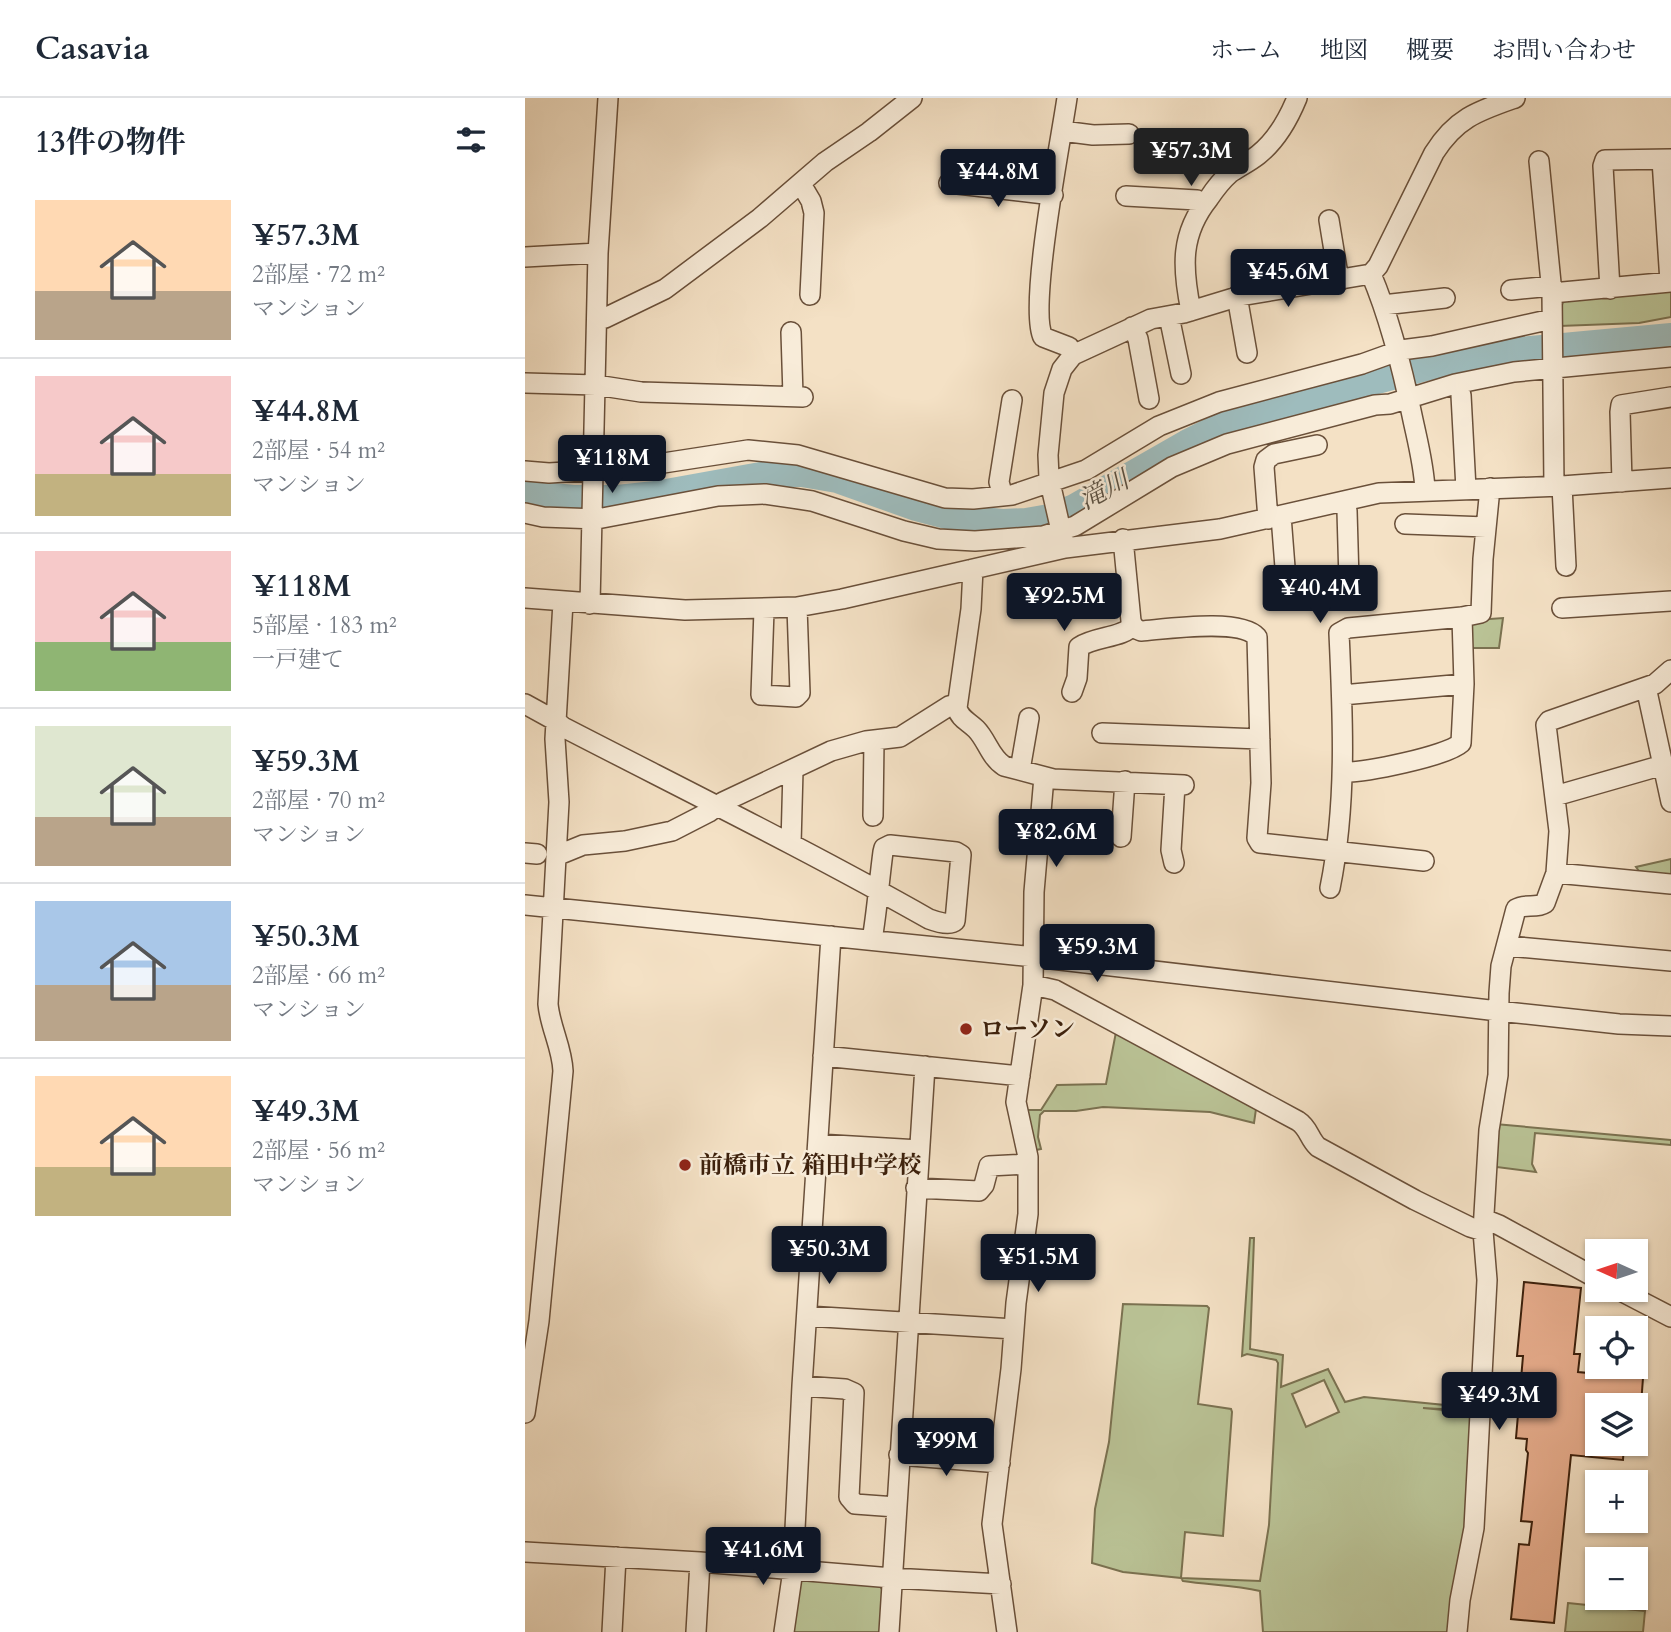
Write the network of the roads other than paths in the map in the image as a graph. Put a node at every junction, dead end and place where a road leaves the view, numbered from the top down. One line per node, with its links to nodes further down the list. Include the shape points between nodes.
1 (608, 98): 16 (street)
2 (912, 98): 11 (street)
3 (1067, 98): 6 (street)
4 (1297, 98): 14 (street, via 1272,142 1231,173)
5 (1515, 98): 18 (street, via 1472,114 1442,139)
6 (1062, 131): 7 (street); 12 (street)
7 (1129, 134)
8 (1666, 159): 20 (street); 22 (street, via 1605,160)
9 (1539, 160): 21 (street)
10 (949, 183): 12 (street)
11 (801, 184): 24 (street, via 814,213); 30 (street, via 665,289)
12 (1053, 195): 36 (street, via 1040,281 1040,329 1043,337 1069,347)
13 (1126, 196): 14 (street)
14 (1204, 204): 28 (street, via 1185,247)
15 (1329, 220): 19 (street)
16 (598, 253): 17 (street); 30 (street)
17 (525, 257)
18 (1371, 274): 19 (street); 27 (street)
19 (1339, 281): 25 (street)
20 (1671, 282): 22 (street)
21 (1552, 289): 22 (street); 23 (street); 31 (street)
22 (1610, 289)
23 (1511, 290)
24 (810, 295)
25 (1237, 296): 28 (street); 34 (street)
26 (1446, 298): 27 (street)
27 (1384, 305): 35 (street)
28 (1191, 311): 29 (street)
29 (1169, 316): 32 (street); 39 (street)
30 (597, 319): 41 (street)
31 (1553, 322): 35 (street); 38 (street)
32 (1132, 327): 36 (street); 45 (street)
33 (791, 332): 41 (street, via 798,396 641,392)
34 (1247, 353)
35 (1397, 354): 43 (street); 52 (street, via 1190,413)
36 (1073, 355): 52 (street, via 1062,369 1052,399)
37 (1671, 357): 38 (street)
38 (1553, 367): 43 (street, via 1485,377); 53 (street)
39 (1181, 374)
40 (525, 383): 41 (street)
41 (596, 386): 49 (street)
42 (1461, 395): 55 (street)
43 (1409, 397): 56 (street); 64 (street, via 1227,444 1172,467)
44 (1671, 397): 51 (street, via 1621,405)
45 (1149, 399)
46 (1012, 400): 57 (street, via 999,482)
47 (1317, 445): 61 (street, via 1273,454 1266,460 1263,467)
48 (525, 471): 49 (street)
49 (593, 472): 57 (street, via 765,450 812,458 945,498); 60 (street)
50 (1671, 478): 51 (street)
51 (1622, 482): 53 (street)
52 (1051, 486): 57 (street); 64 (street)
53 (1558, 486): 54 (street); 66 (street)
54 (1490, 488): 55 (street); 63 (street)
55 (1466, 489): 56 (street)
56 (1425, 490): 58 (street)
57 (1003, 496)
58 (1344, 501): 61 (street); 68 (street)
59 (525, 513): 60 (street)
60 (592, 516): 64 (street, via 750,493 812,501 938,539 991,541); 73 (street)
61 (1275, 518): 65 (street, via 1193,533); 69 (street)
62 (1405, 524): 63 (street)
63 (1486, 527): 77 (street, via 1482,610)
64 (1062, 535): 65 (street); 67 (street)
65 (1123, 539): 78 (street)
66 (1566, 566)
67 (973, 569): 74 (street); 85 (street)
68 (1349, 581)
69 (1287, 593)
70 (525, 598): 72 (street)
71 (1671, 601): 75 (street)
72 (563, 602): 73 (street); 87 (street)
73 (590, 604): 76 (street)
74 (797, 607): 76 (street); 76 (street, via 800,693 796,697 761,695)
75 (1562, 608)
76 (764, 610)
77 (1462, 617): 80 (street); 83 (street, via 1341,630)
78 (1133, 625): 82 (street, via 1125,633 1103,636 1079,647); 89 (street, via 1141,631 1202,626 1255,634)
79 (1671, 670): 81 (street)
80 (1464, 684): 83 (street); 94 (street, via 1458,747 1374,769)
81 (1646, 687): 91 (street); 97 (street, via 1549,721)
82 (1072, 692)
83 (1342, 695): 94 (street)
84 (525, 704): 87 (street)
85 (957, 704): 90 (street, via 900,737); 93 (street, via 960,717 979,733 997,762)
86 (1029, 718): 93 (street)
87 (556, 720): 99 (street); 104 (street, via 559,802)
88 (1102, 733): 89 (street)
89 (1260, 739): 103 (street, via 1258,841)
90 (874, 741): 92 (street, via 831,751); 100 (street)
91 (1663, 765): 97 (street); 98 (street)
92 (793, 770): 99 (street); 102 (street)
93 (1020, 770): 95 (street)
94 (1343, 772): 103 (street)
95 (1044, 777): 96 (street); 116 (street, via 1034,892)
96 (1125, 781): 101 (street); 106 (street, via 1179,785 1171,850)
97 (1555, 796): 107 (street, via 1559,831)
98 (1671, 802)
99 (713, 808): 102 (street); 104 (street, via 672,831)
100 (873, 816)
101 (1121, 837)
102 (791, 844): 110 (street)
103 (1338, 851): 105 (street); 109 (street)
104 (539, 854): 112 (street)
105 (1424, 861)
106 (1174, 863)
107 (1556, 873): 108 (street); 115 (street, via 1545,903 1516,909)
108 (1671, 884)
109 (1330, 888)
110 (878, 891): 110 (street, via 886,846 961,855 954,923 929,919); 114 (street)
111 (525, 905): 112 (street)
112 (553, 908): 113 (street); 136 (street, via 548,1004 563,1071 539,1321)
113 (831, 936): 114 (street); 121 (street)
114 (872, 940): 116 (street)
115 (1508, 946): 117 (street); 119 (street, via 1501,966)
116 (1034, 957): 118 (street); 119 (street)
117 (1671, 961)
118 (1033, 985): 123 (street); 128 (street, via 1055,990 1299,1121 1318,1147 1415,1200 1470,1227)
119 (1498, 1011): 120 (street); 128 (street, via 1498,1075 1489,1130)
120 (1671, 1026)
121 (823, 1056): 122 (street); 124 (street)
122 (925, 1066): 123 (street); 125 (street)
123 (1020, 1076): 126 (street, via 1016,1108)
124 (818, 1144): 125 (street); 131 (street)
125 (919, 1150): 127 (street)
126 (1028, 1164): 127 (street, via 989,1166 979,1191); 134 (street, via 1028,1214)
127 (916, 1188): 133 (street)
128 (1484, 1226): 129 (street, via 1499,1225); 151 (street, via 1488,1269 1474,1528)
129 (1585, 1272)
130 (1642, 1302): 132 (street)
131 (807, 1316): 133 (street); 135 (street)
132 (1671, 1317)
133 (908, 1322): 134 (street); 137 (street)
134 (1014, 1329): 138 (street)
135 (802, 1386): 139 (street, via 845,1389 854,1394 851,1502); 143 (street)
136 (525, 1413)
137 (899, 1455): 138 (street); 139 (street)
138 (1000, 1462): 145 (street, via 992,1524)
139 (895, 1507): 144 (street)
140 (525, 1552): 141 (street)
141 (616, 1558): 142 (street); 146 (street)
142 (700, 1562): 143 (street); 147 (street)
143 (793, 1570): 144 (street); 148 (street)
144 (892, 1578): 145 (street); 149 (street)
145 (1001, 1584): 150 (street)
146 (612, 1632)
147 (696, 1632)
148 (784, 1632)
149 (888, 1632)
150 (1007, 1632)
151 (1457, 1632)

